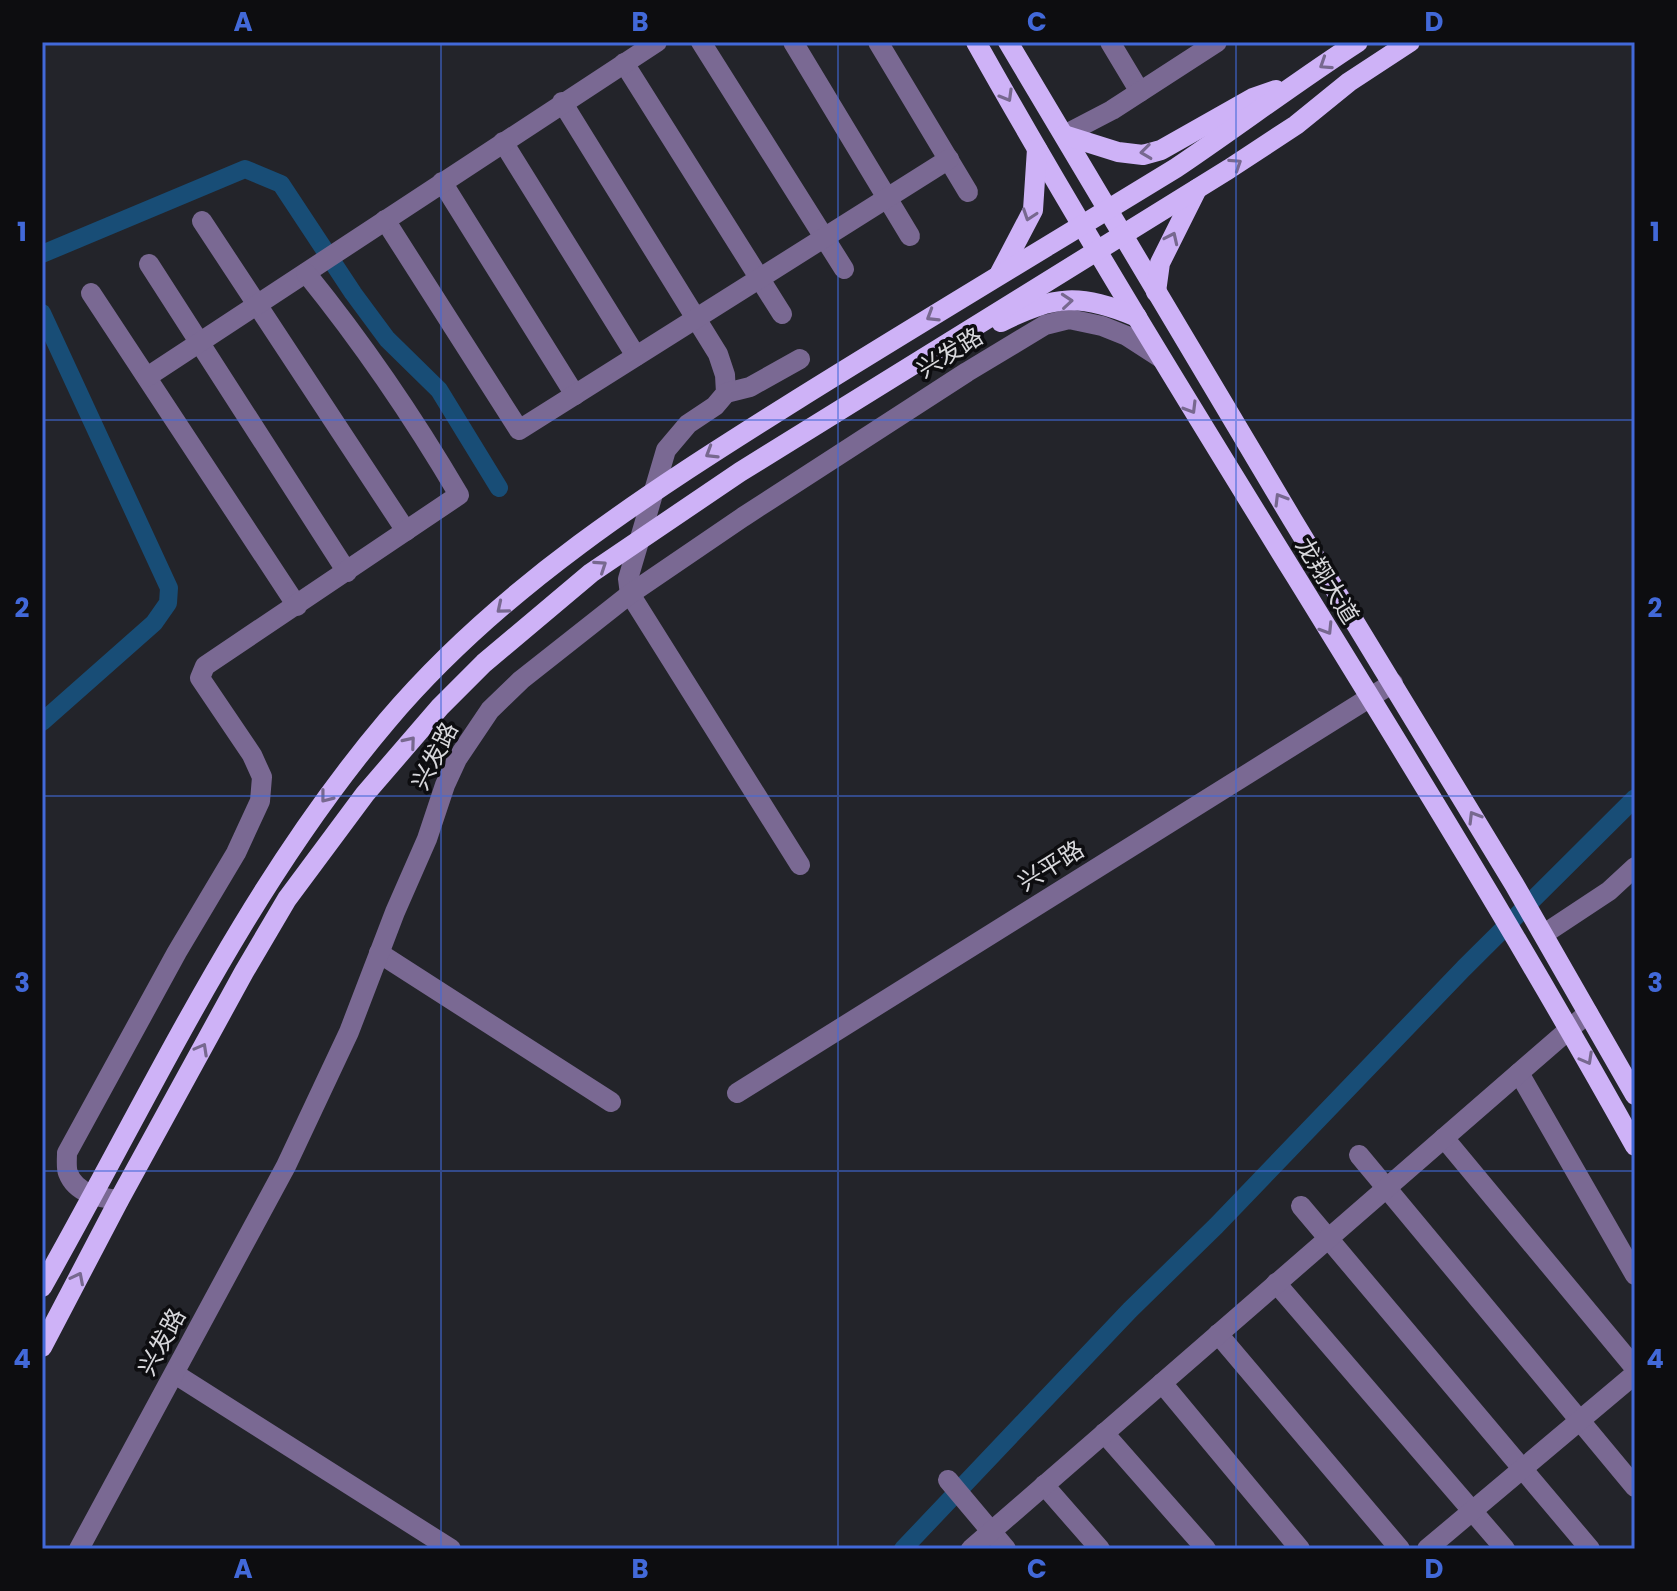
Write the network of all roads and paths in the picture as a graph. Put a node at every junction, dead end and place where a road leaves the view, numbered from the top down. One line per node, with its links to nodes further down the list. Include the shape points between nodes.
1 (657, 42): 11 (street)
2 (701, 42): 29 (street)
3 (793, 42): 22 (street)
4 (878, 42): 18 (street)
5 (976, 42): 17 (main road, 龙翔大道, one-way to 17)
6 (1008, 42): 15 (main road, 龙翔大道)
7 (1110, 42): 13 (street)
8 (1217, 42): 13 (street)
9 (1358, 42): 12 (main road, one-way to 12)
10 (1410, 42): 20 (main road, one-way to 10)
11 (624, 63): 14 (street); 35 (street)
12 (1292, 85): 15 (main road, one-way to 15, via 1253,98 1143,155); 23 (main road)
13 (1140, 92): 15 (street)
14 (562, 102): 16 (street); 41 (street)
15 (1064, 135): 23 (main road, 龙翔大道)
16 (503, 142): 19 (street); 43 (street)
17 (1037, 149): 26 (main road, 龙翔大道); 34 (main road, one-way to 34, via 1033,210)
18 (949, 159): 21 (street); 22 (street)
19 (442, 182): 24 (street); 49 (street)
20 (1198, 189): 27 (main road); 36 (main road, one-way to 20, via 1160,263)
21 (968, 192)
22 (887, 198): 28 (street); 29 (street)
23 (1108, 210): 26 (main road); 27 (main road, 龙翔大道)
24 (385, 220): 33 (street); 49 (street, via 519,430)
25 (202, 221): 38 (street)
26 (1081, 225): 30 (main road, 龙翔大道); 34 (main road)
27 (1122, 235): 30 (main road); 36 (main road, 龙翔大道)
28 (910, 236)
29 (824, 238): 32 (street); 35 (street)
30 (1097, 249): 40 (main road, 龙翔大道); 46 (main road)
31 (149, 264): 42 (street)
32 (844, 269)
33 (309, 271): 38 (street); 51 (street, via 413,417 459,495)
34 (999, 276): 50 (main road, one-way to 50)
35 (760, 278): 39 (street); 41 (street)
36 (1156, 292): 56 (main road, 龙翔大道, one-way to 36)
37 (91, 293): 47 (street)
38 (257, 305): 42 (street); 51 (street)
39 (782, 314)
40 (1137, 317): 44 (main road, 龙翔大道); 46 (main road, one-way to 40, via 948,355 1031,307 1058,300 1085,299)
41 (695, 319): 43 (street); 48 (street, via 718,354)
42 (199, 342): 47 (street); 53 (street)
43 (636, 356): 49 (street)
44 (1161, 358): 54 (street, 兴发路, via 1102,326 1069,319 1045,325); 57 (main road, 龙翔大道, one-way to 57)
45 (800, 359): 48 (street, via 750,387)
46 (894, 375): 52 (main road)
47 (147, 377): 55 (street)
48 (726, 393): 50 (street, via 666,450)
49 (575, 395)
50 (652, 492): 52 (street); 72 (main road, one-way to 72, via 559,559 459,644 353,762 231,941)
51 (406, 531): 53 (street)
52 (639, 541): 54 (street, via 628,579); 73 (main road, one-way to 52, via 287,899 339,827 484,663 591,573)
53 (347, 572): 55 (street)
54 (630, 594): 58 (street); 61 (street, 兴发路, via 490,710 445,785)
55 (297, 606): 72 (street, via 205,666 200,678 252,755 262,777 260,801 67,1153 68,1173)
56 (1393, 683): 57 (street, 兴平路); 60 (main road, 龙翔大道, one-way to 56)
57 (1369, 698): 63 (main road, 龙翔大道); 65 (street, 兴平路)
58 (800, 865)
59 (1633, 874): 60 (street)
60 (1540, 928): 62 (main road, 龙翔大道)
61 (379, 953): 67 (street); 82 (street, 兴发路, via 349,1032 286,1166)
62 (1588, 1013): 63 (street); 66 (main road, 龙翔大道)
63 (1569, 1028): 64 (street); 69 (main road, 龙翔大道, one-way to 69)
64 (1519, 1073): 68 (street); 76 (street)
65 (737, 1093)
66 (1635, 1095)
67 (611, 1102)
68 (1444, 1138): 71 (street); 81 (street)
69 (1635, 1146)
70 (1359, 1155): 71 (street)
71 (1387, 1188): 75 (street); 85 (street)
72 (93, 1197): 73 (street); 78 (main road)
73 (119, 1200): 80 (main road, one-way to 73)
74 (1301, 1206): 75 (street)
75 (1328, 1239): 77 (street); 87 (street)
76 (1635, 1275)
77 (1276, 1283): 79 (street); 91 (street)
78 (42, 1287)
79 (1218, 1334): 84 (street); 100 (street)
80 (42, 1347)
81 (1635, 1368)
82 (175, 1374): 93 (street, 兴发路); 94 (street)
83 (1635, 1374): 85 (street)
84 (1162, 1383): 86 (street); 99 (street)
85 (1580, 1420): 87 (street); 90 (street)
86 (1104, 1433): 89 (street); 98 (street)
87 (1522, 1469): 91 (street); 103 (street)
88 (948, 1480): 92 (street)
89 (1044, 1485): 92 (street); 97 (street)
90 (1635, 1487)
91 (1473, 1510): 101 (street); 102 (street)
92 (991, 1531): 95 (street); 96 (street)
93 (79, 1549)
94 (451, 1549)
95 (971, 1549)
96 (1006, 1549)
97 (1100, 1549)
98 (1206, 1549)
99 (1300, 1549)
100 (1400, 1549)
101 (1427, 1549)
102 (1505, 1549)
103 (1590, 1549)

